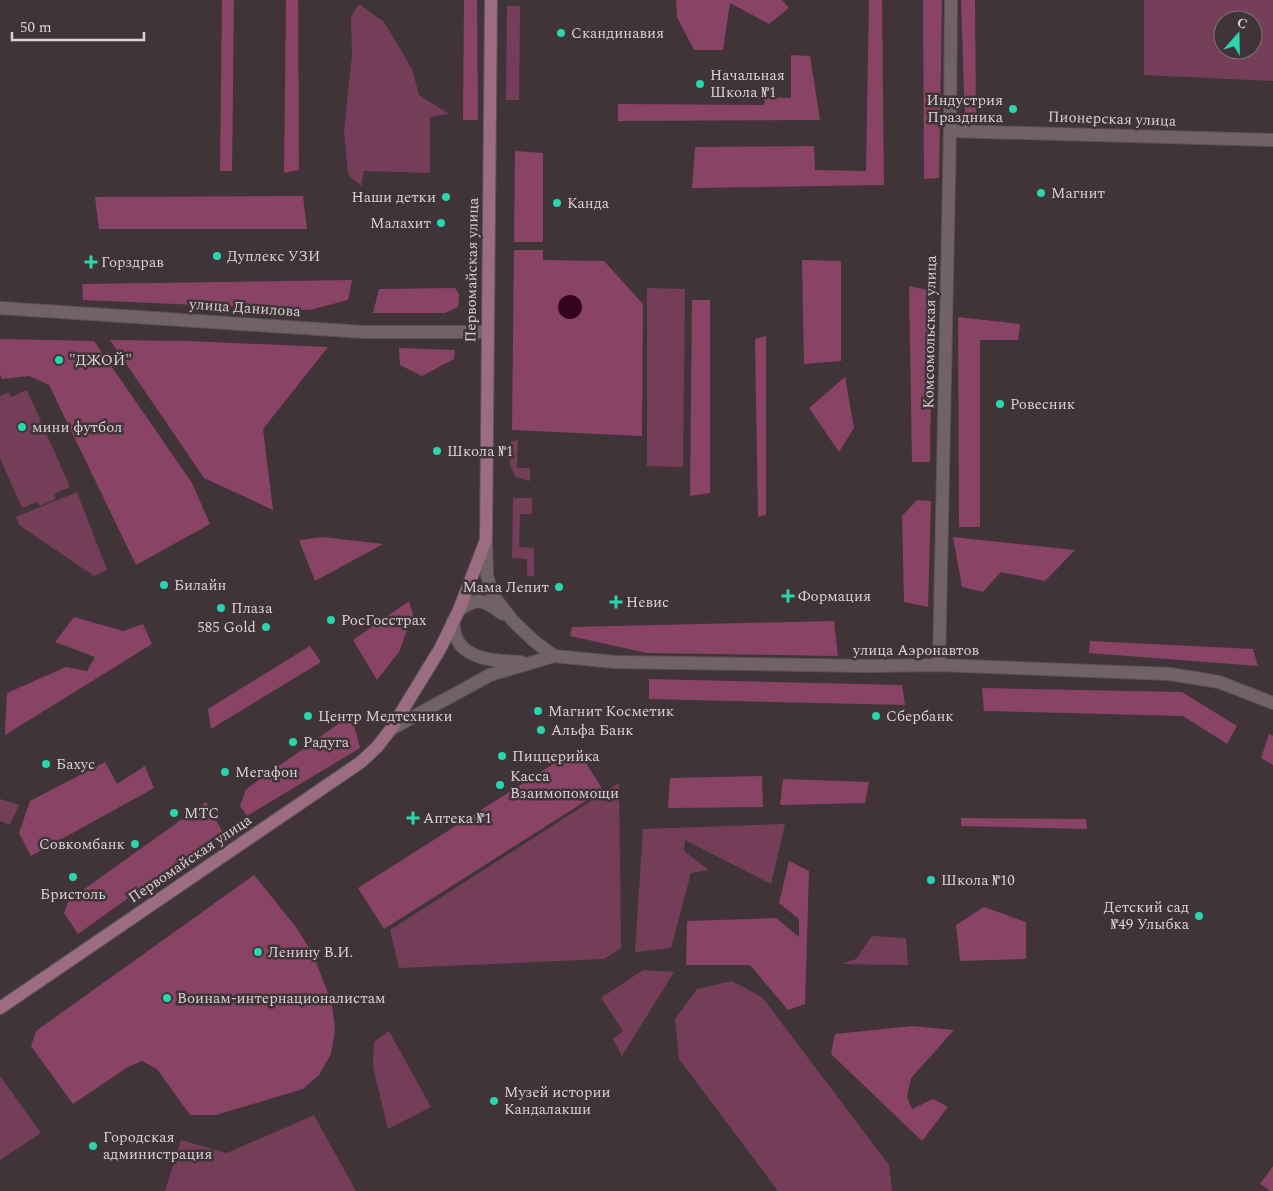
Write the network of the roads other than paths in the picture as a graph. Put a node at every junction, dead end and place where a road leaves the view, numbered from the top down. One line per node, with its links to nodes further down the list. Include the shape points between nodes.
1 (491, 0): 6 (main road, Первомайская улица)
2 (951, 0): 3 (street, Комсомольская улица)
3 (950, 131): 4 (street, Пионерская улица); 12 (street, Комсомольская улица)
4 (1273, 140)
5 (0, 308): 6 (street, улица Данилова, via 364,332)
6 (488, 332): 7 (main road, Первомайская улица)
7 (486, 540): 8 (main road, Первомайская улица); 9 (street, Первомайская улица, via 487,575 492,594)
8 (456, 616): 9 (street, via 472,601 486,603); 11 (street, via 456,638 468,652 493,661); 14 (main road, Первомайская улица, via 440,649)
9 (513, 621): 10 (street, Первомайская улица)
10 (554, 656): 11 (street, Первомайская улица); 12 (street, улица Аэронавтов, via 615,662)
11 (532, 662): 14 (street, Первомайская улица, via 490,675)
12 (939, 664): 13 (street, улица Аэронавтов, via 1170,674 1219,682)
13 (1273, 703)
14 (391, 729): 15 (main road, Первомайская улица, via 361,762)
15 (0, 1008)

